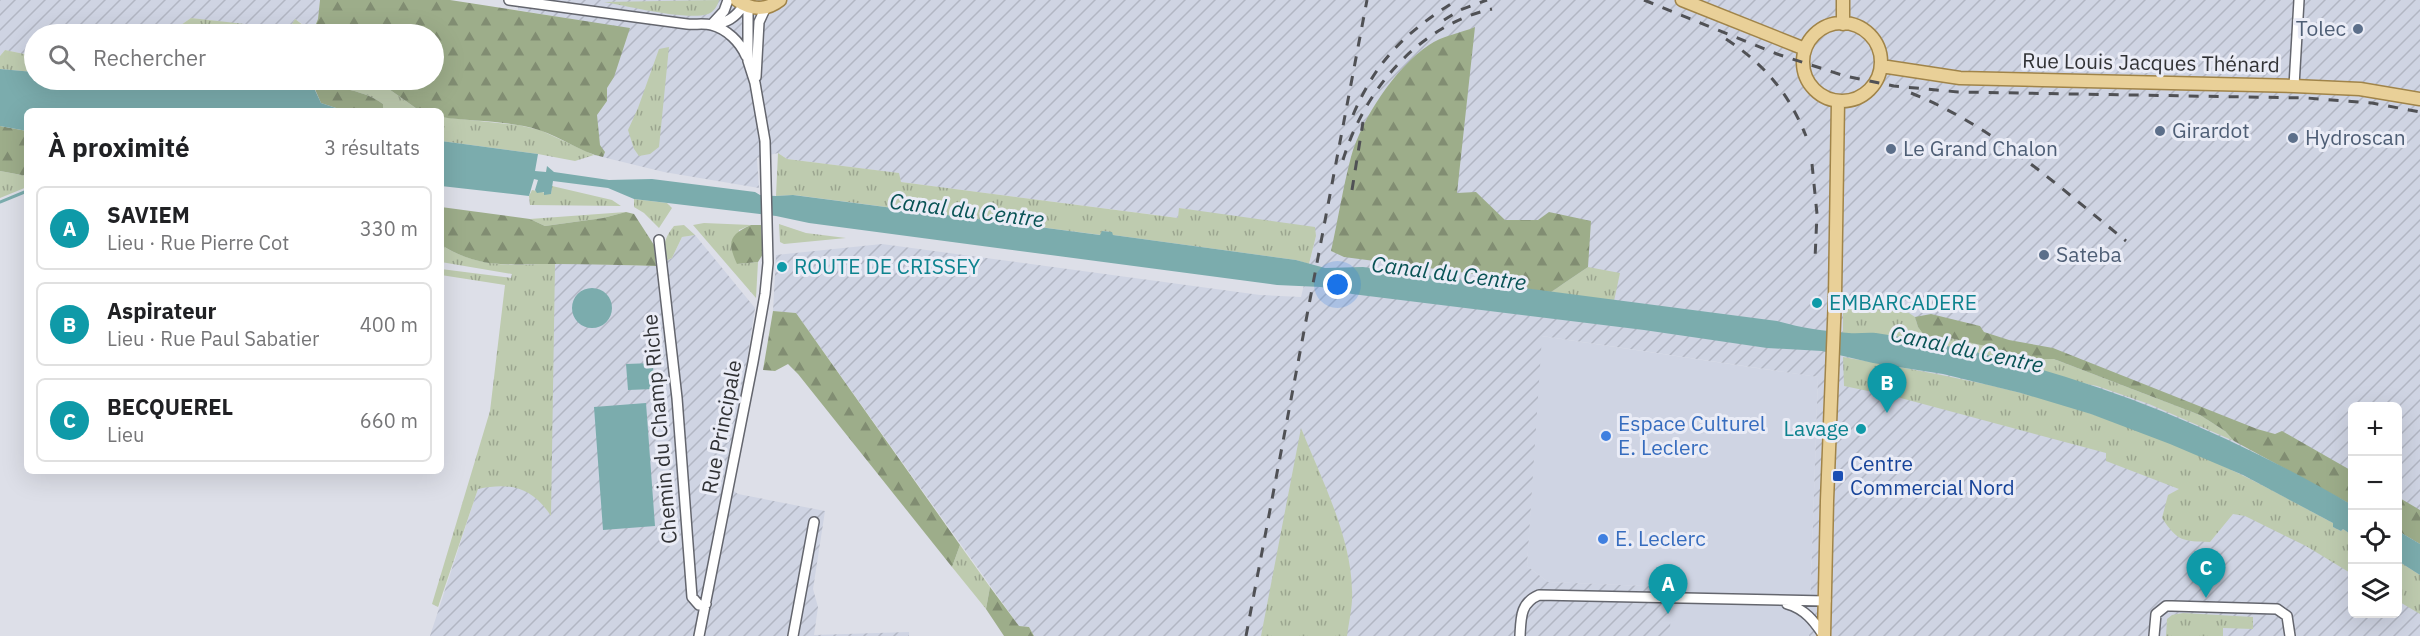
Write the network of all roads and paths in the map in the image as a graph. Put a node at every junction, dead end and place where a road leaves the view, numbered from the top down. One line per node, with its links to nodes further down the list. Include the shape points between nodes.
1 (509, 0): 10 (street)
2 (728, 0): 10 (street)
3 (780, 0): 8 (main road)
4 (1682, 0): 11 (main road)
5 (1844, 0): 9 (main road)
6 (2299, 0): 15 (street)
7 (743, 4): 8 (main road); 10 (street, via 728,21); 12 (street)
8 (766, 8): 14 (street, via 759,22)
9 (1843, 24): 11 (main road, via 1825,28); 13 (main road, via 1870,36)
10 (711, 25): 12 (street, via 742,46)
11 (1805, 49): 17 (main road, via 1804,74 1809,84)
12 (748, 61): 14 (street)
13 (1881, 66): 15 (main road, Rue Louis Jacques Thénard, via 1976,79); 17 (main road, via 1868,91 1849,101)
14 (755, 83): 22 (street, Rue Principale, via 765,141 768,263)
15 (2294, 86): 16 (main road, Rue Louis Jacques Thénard, via 2360,89)
16 (2420, 99)
17 (1838, 101): 21 (main road)
18 (659, 240): 22 (street, Chemin du Champ Riche, via 678,398 692,597 699,604)
19 (814, 522): 24 (street)
20 (1773, 600): 21 (street); 25 (street, via 1539,596 1523,608); 26 (street, via 1797,607 1811,617)
21 (1826, 601): 26 (main road)
22 (706, 604): 23 (street, Rue Principale)
23 (699, 636)
24 (793, 636)
25 (1520, 636)
26 (1824, 636)
27 (2154, 636): 28 (street, via 2156,614 2166,606 2277,609 2287,616)
28 (2290, 636)

